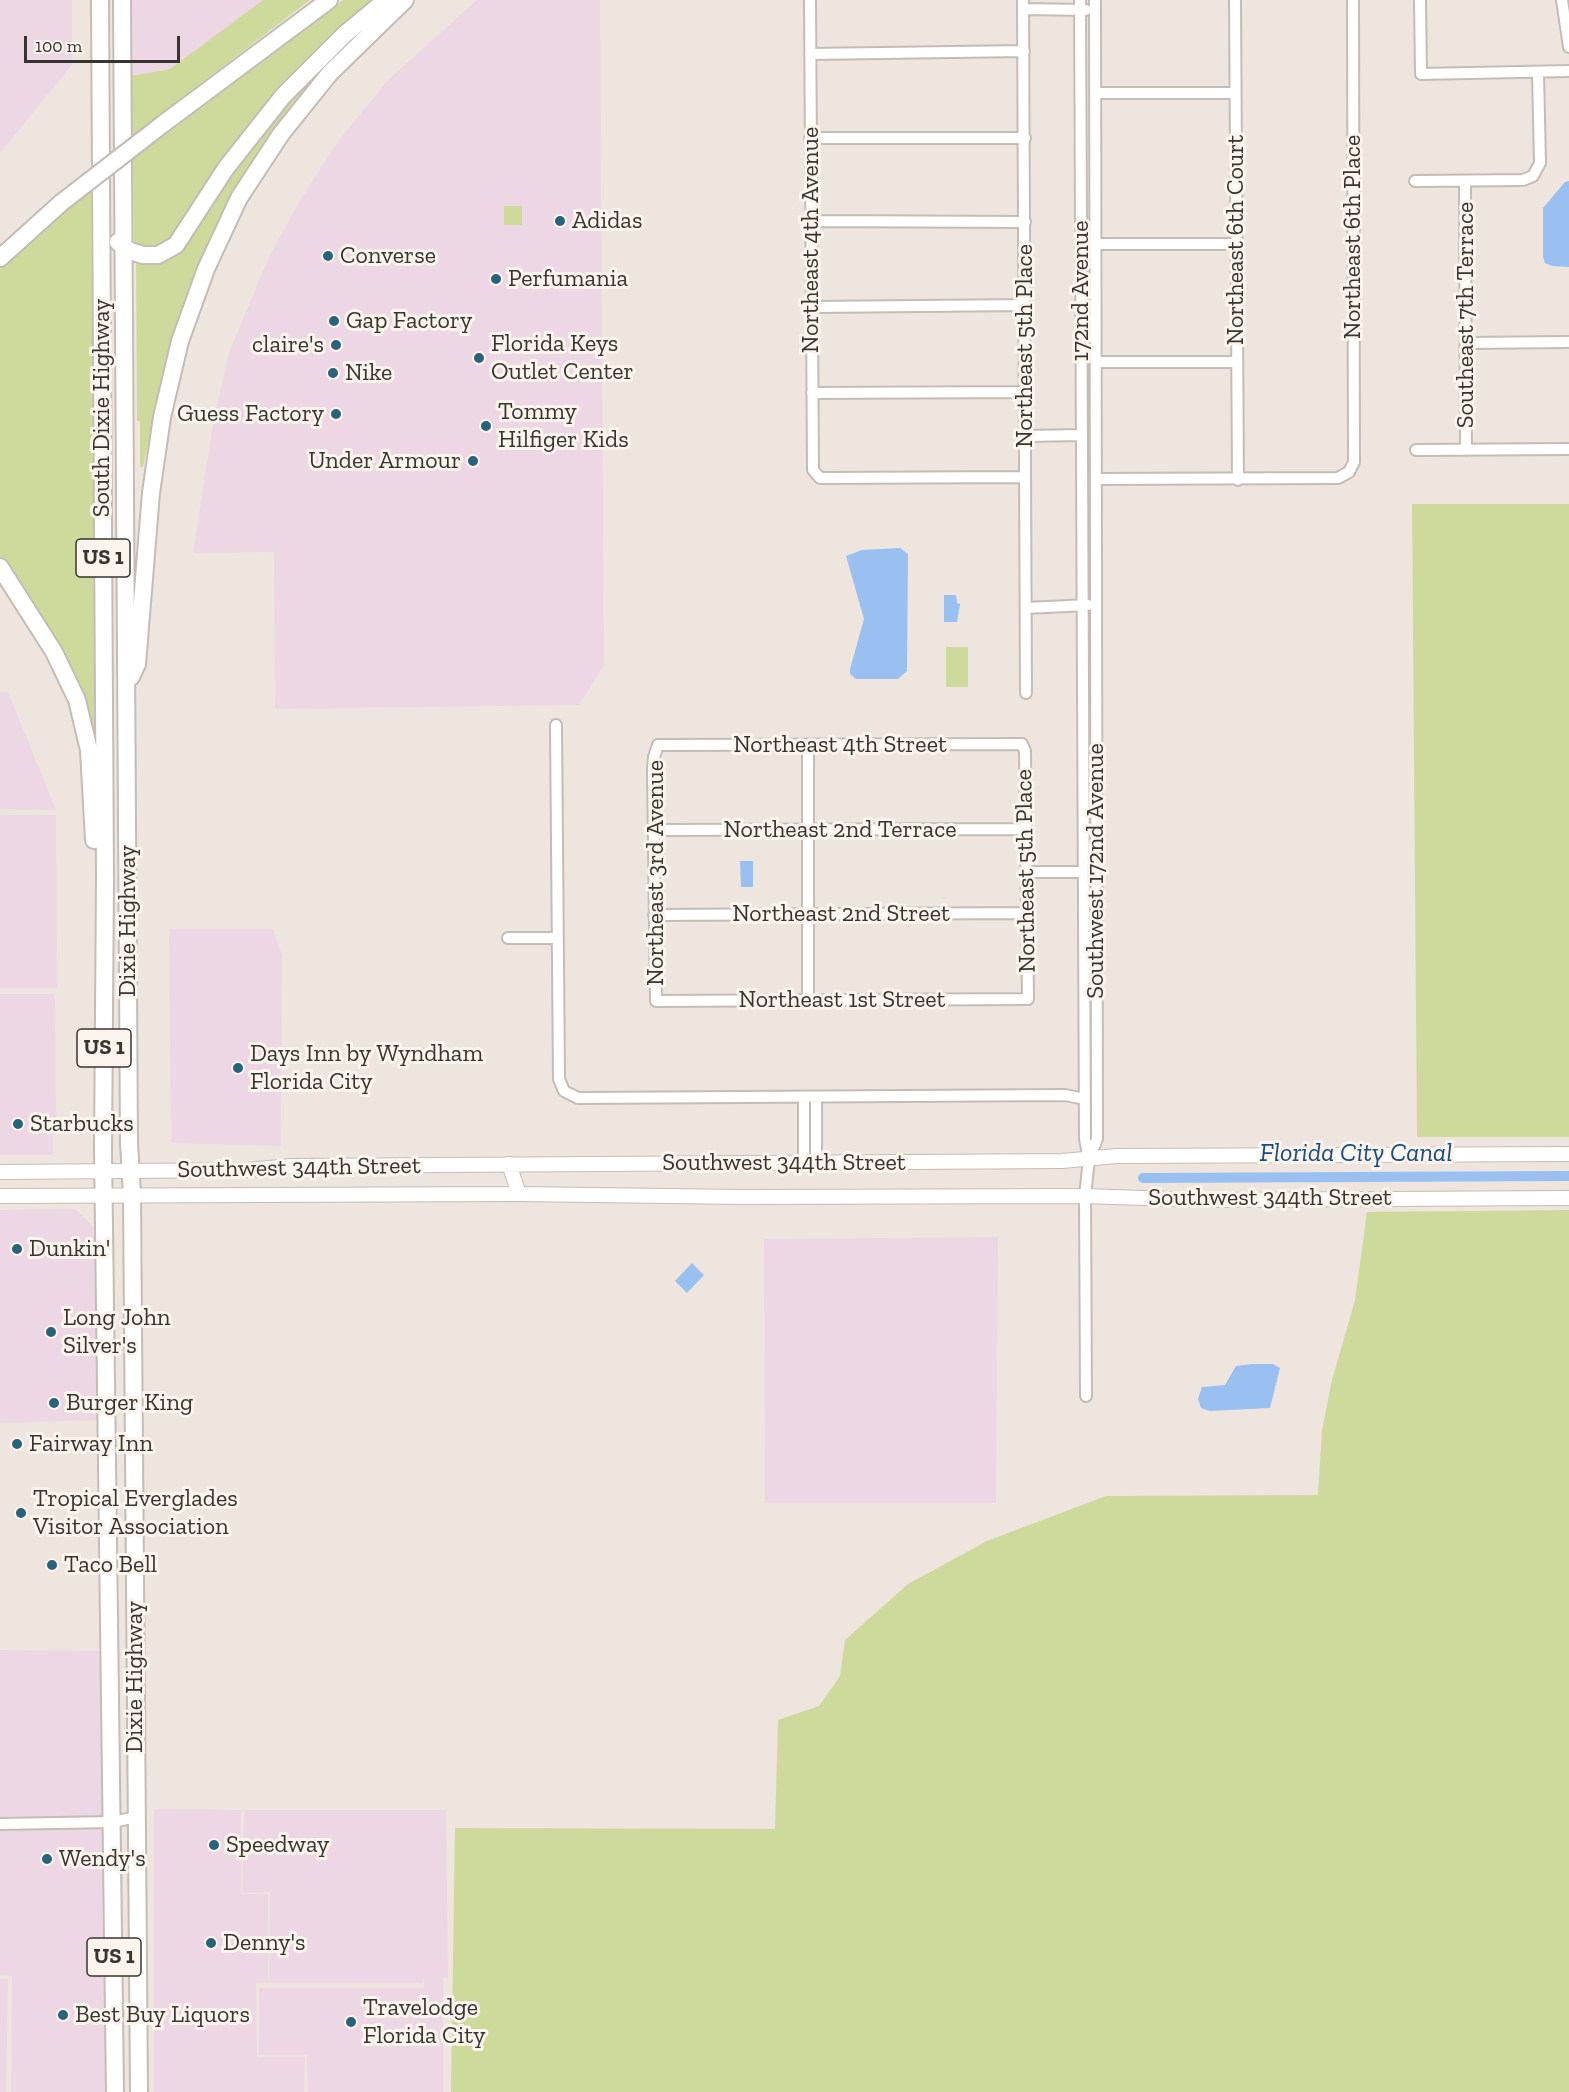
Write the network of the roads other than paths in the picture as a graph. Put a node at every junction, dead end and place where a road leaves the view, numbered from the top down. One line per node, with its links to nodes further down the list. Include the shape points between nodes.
1 (100, 0): 26 (highway, South Dixie Highway / US 1)
2 (122, 0): 32 (highway, South Dixie Highway / US 1)
3 (329, 0): 33 (highway, bridge, via 61,203)
4 (386, 0): 32 (highway, via 324,53 264,118 176,244 151,256)
5 (405, 0): 56 (highway, via 330,74 281,134 240,198 206,269 180,341 162,417 150,502 137,664)
6 (810, 0): 17 (street, Northeast 4th Avenue)
7 (1235, 0): 21 (street, Northeast 6th Court)
8 (1353, 0): 49 (street, Northeast 6th Place, via 1354,462 1349,472 1338,478)
9 (1420, 0): 19 (street, via 1421,74)
10 (1562, 0): 14 (street)
11 (1024, 4): 12 (street); 16 (street, Northeast 5th Place)
12 (1080, 5): 13 (street); 30 (street, 172nd Avenue)
13 (1095, 5): 20 (street, 172nd Avenue)
14 (1566, 25): 15 (street)
15 (1569, 47)
16 (1024, 51): 17 (street); 23 (street, Northeast 5th Place)
17 (810, 54): 22 (street, Northeast 4th Avenue)
18 (1567, 68): 19 (street)
19 (1538, 73): 25 (street, via 1540,163 1533,176 1522,180)
20 (1096, 93): 21 (street); 31 (street, 172nd Avenue)
21 (1235, 93): 29 (street, Northeast 6th Court)
22 (810, 138): 23 (street); 27 (street, Northeast 4th Avenue)
23 (1025, 138): 28 (street, Northeast 5th Place)
24 (1415, 181): 25 (street)
25 (1465, 181): 37 (street, Southeast 7th Terrace)
26 (101, 193): 32 (highway, via 110,228); 71 (highway, South Dixie Highway / US 1)
27 (811, 222): 28 (street); 35 (street, Northeast 4th Avenue)
28 (1025, 222): 34 (street, Northeast 5th Place)
29 (1235, 243): 31 (street); 39 (street, Northeast 6th Court)
30 (1081, 244): 31 (street); 42 (street, 172nd Avenue)
31 (1096, 244): 38 (street, 172nd Avenue)
32 (123, 247): 56 (highway, South Dixie Highway / US 1)
33 (0, 258)
34 (1025, 305): 35 (street); 40 (street, Northeast 5th Place)
35 (812, 307): 41 (street, Northeast 4th Avenue)
36 (1569, 342): 37 (street)
37 (1466, 343): 46 (street, Southeast 7th Terrace)
38 (1097, 362): 39 (street); 48 (street, 172nd Avenue)
39 (1236, 362): 49 (street, Northeast 6th Court)
40 (1023, 392): 41 (street); 43 (street, Northeast 5th Place)
41 (812, 393): 47 (street, Northeast 4th Avenue, via 813,470 820,478)
42 (1082, 435): 43 (street); 52 (street, 172nd Avenue)
43 (1025, 436): 47 (street, Northeast 5th Place)
44 (1569, 449): 46 (street)
45 (1416, 450): 46 (street)
46 (1466, 450)
47 (1025, 477): 55 (street, Northeast 5th Place)
48 (1097, 479): 49 (street); 51 (street, 172nd Avenue)
49 (1238, 480)
50 (0, 567): 71 (highway, via 61,664 81,712 90,764 96,894)
51 (1097, 582): 53 (street, Southwest 172nd Avenue)
52 (1082, 583): 54 (street, Southwest 172nd Avenue)
53 (1097, 603): 54 (street); 67 (street, Southwest 172nd Avenue)
54 (1083, 606): 55 (street); 66 (street, Southwest 172nd Avenue)
55 (1026, 608): 57 (street, Northeast 5th Place)
56 (126, 686): 87 (highway, Dixie Highway / US 1)
57 (1026, 693)
58 (556, 724): 73 (street)
59 (1022, 744): 61 (street, Northeast 4th Street); 62 (street, Northeast 5th Place)
60 (658, 745): 61 (street, Northeast 4th Street); 63 (street, Northeast 3rd Avenue, via 654,757)
61 (808, 745): 64 (street)
62 (1026, 829): 64 (street, Northeast 2nd Terrace); 65 (street, Northeast 5th Place)
63 (654, 830): 64 (street, Northeast 2nd Terrace); 70 (street, Northeast 3rd Avenue)
64 (808, 830): 69 (street)
65 (1026, 872): 66 (street); 68 (street, Northeast 5th Place)
66 (1084, 872): 67 (street); 79 (street, Southwest 172nd Avenue)
67 (1096, 872): 81 (street, Southwest 172nd Avenue, via 1098,1139)
68 (1027, 913): 69 (street, Northeast 2nd Street); 74 (street, Northeast 5th Place)
69 (808, 914): 70 (street, Northeast 2nd Street); 75 (street)
70 (654, 915): 76 (street, Northeast 3rd Avenue)
71 (104, 924): 86 (highway, Dixie Highway / US 1)
72 (508, 938): 73 (street)
73 (558, 938): 77 (street, via 559,1079 560,1086 571,1095)
74 (1028, 999): 75 (street, Northeast 1st Street)
75 (808, 1000): 76 (street, Northeast 1st Street)
76 (656, 1001)
77 (804, 1097): 78 (street); 82 (street)
78 (816, 1097): 79 (street, via 1065,1095); 82 (street)
79 (1085, 1099): 81 (street, Southwest 172nd Avenue)
80 (1569, 1154): 81 (main road, Southwest 344th Street)
81 (1089, 1159): 82 (main road, Southwest 344th Street); 92 (street, Southwest 172nd Avenue)
82 (810, 1163): 84 (main road, Southwest 344th Street)
83 (509, 1164): 84 (main road, Southwest 344th Street); 87 (main road, Southwest 344th Street); 88 (main road)
84 (526, 1164): 88 (main road)
85 (0, 1172): 86 (main road, Southwest 344th Street)
86 (104, 1172): 87 (main road, Southwest 344th Street); 89 (highway, Dixie Highway / US 1)
87 (131, 1172): 90 (highway, Dixie Highway / US 1)
88 (519, 1194): 90 (main road, Southwest 344th Street); 92 (main road, Southwest 344th Street)
89 (104, 1195): 90 (main road, Southwest 344th Street); 91 (main road, Southwest 344th Street); 96 (highway, Dixie Highway / US 1)
90 (132, 1195): 95 (highway, Dixie Highway / US 1)
91 (0, 1196)
92 (1085, 1196): 93 (main road, Southwest 344th Street, via 1200,1200); 94 (street, Southwest 172nd Avenue)
93 (1569, 1198)
94 (1086, 1396)
95 (136, 1816): 96 (street); 99 (highway, Dixie Highway / US 1)
96 (113, 1822): 97 (street); 98 (highway, Dixie Highway / US 1)
97 (0, 1824)
98 (115, 2092)
99 (139, 2092)

